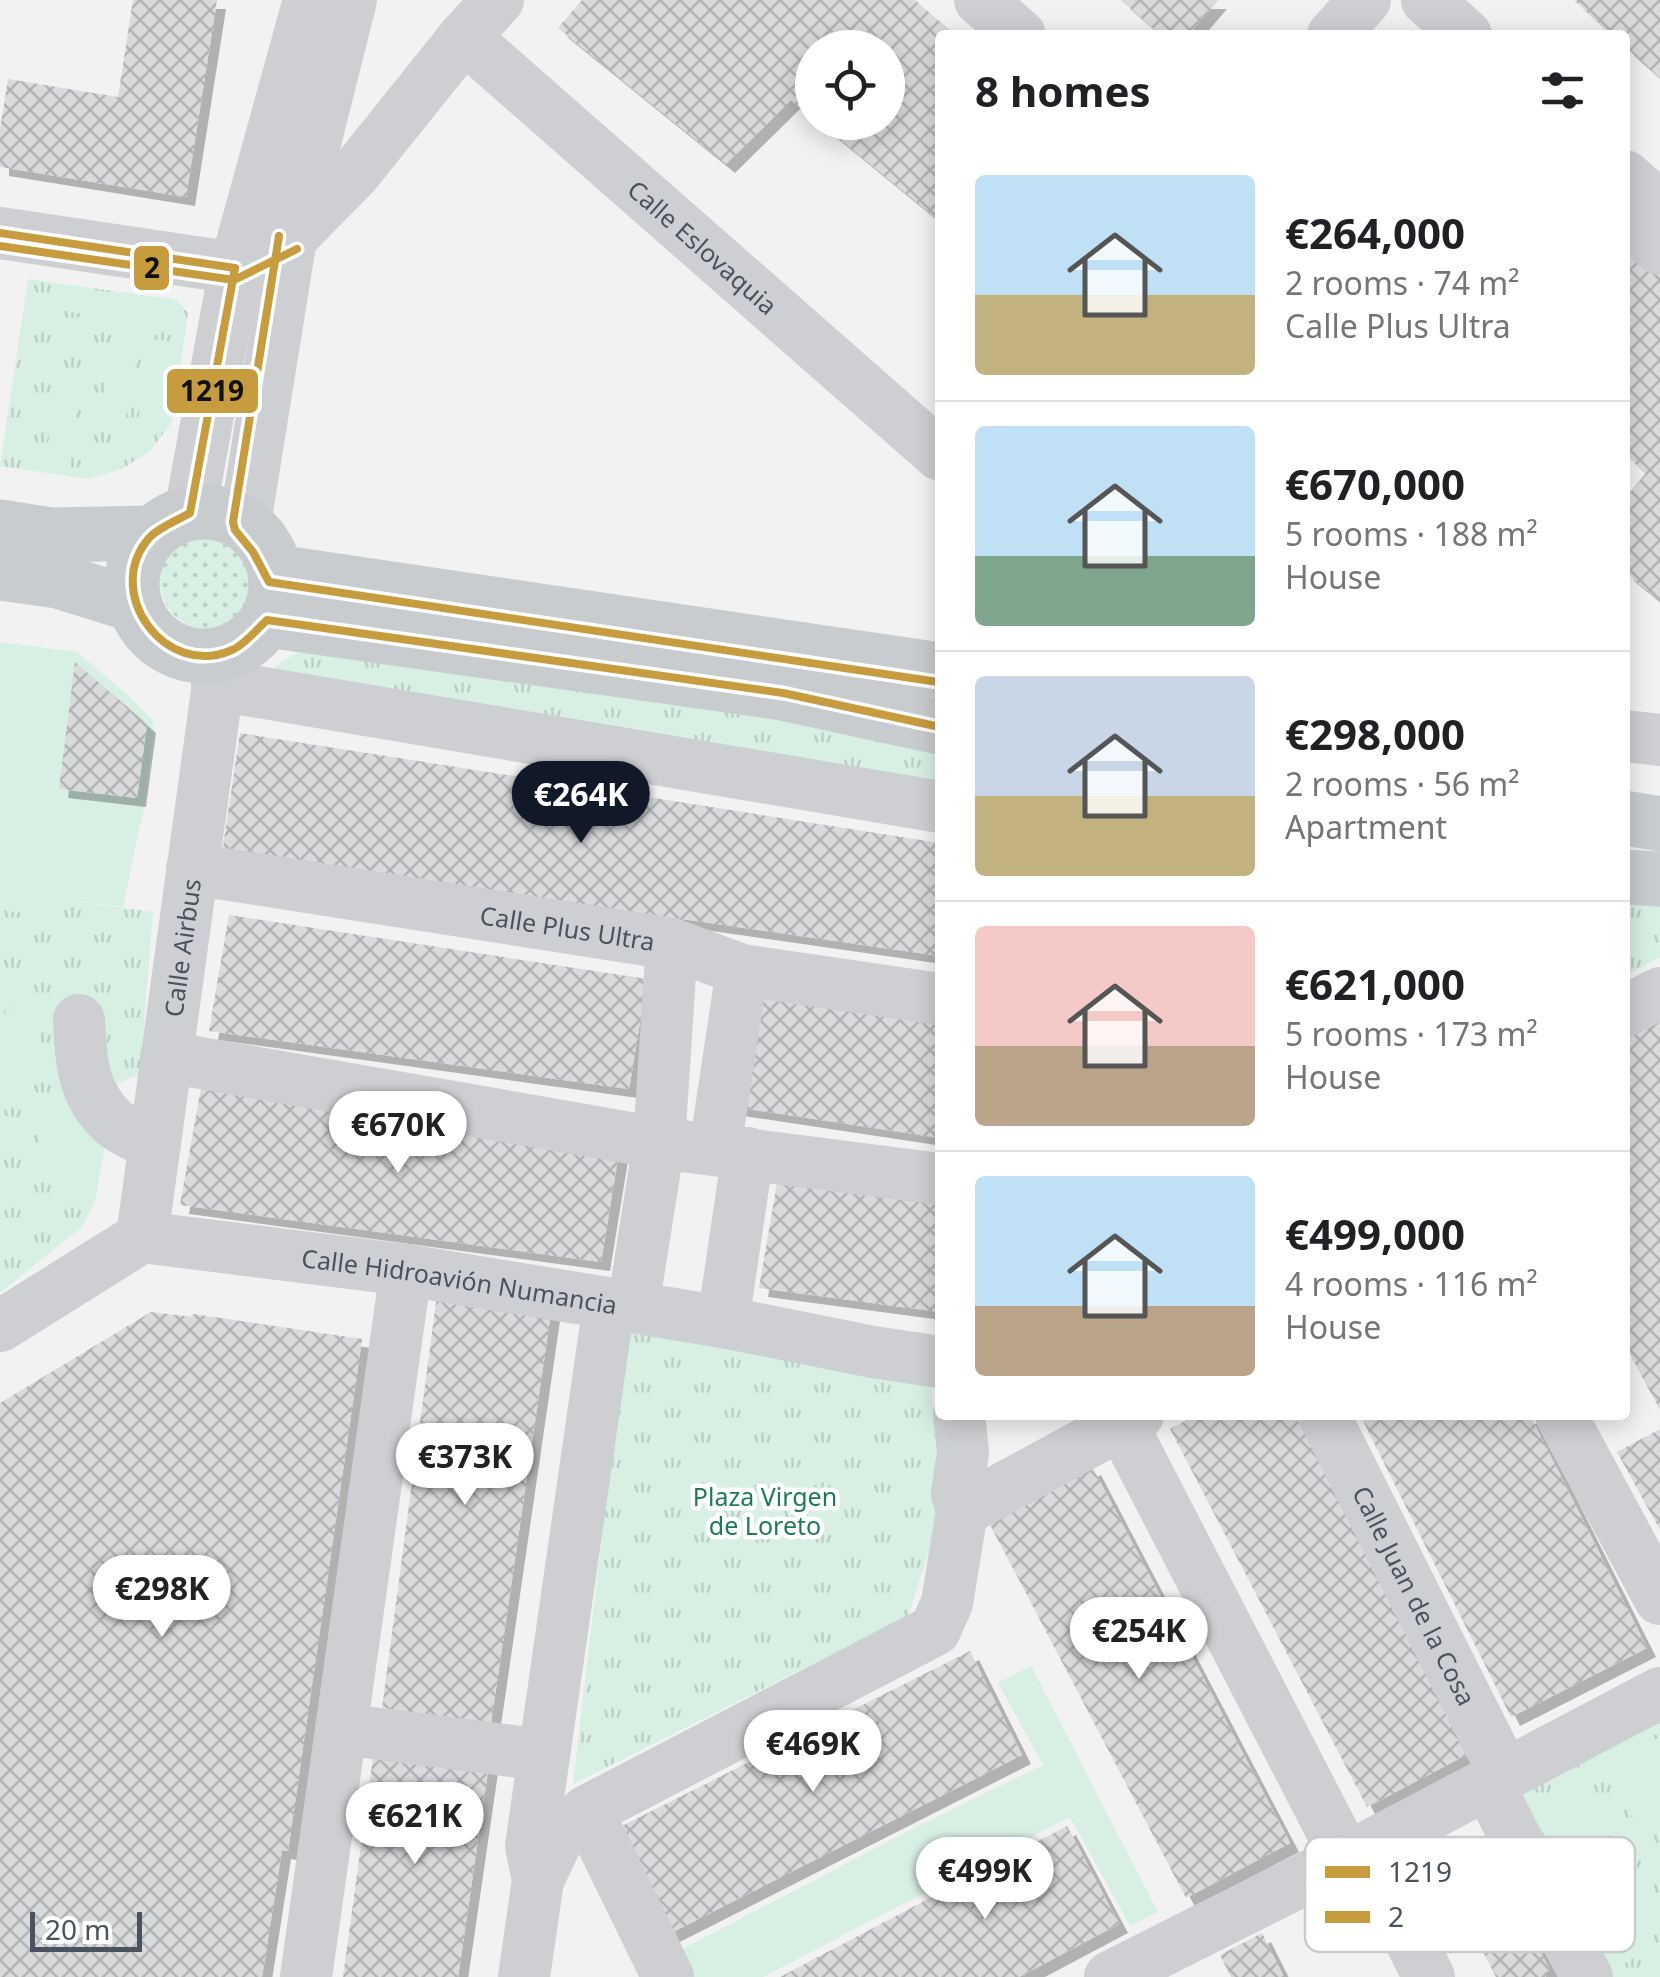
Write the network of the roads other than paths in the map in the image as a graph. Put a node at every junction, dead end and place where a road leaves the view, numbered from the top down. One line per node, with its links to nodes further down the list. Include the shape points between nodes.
1 (308, 0): 18 (street)
2 (350, 0): 16 (street)
3 (980, 0): 8 (street)
4 (1365, 0): 9 (street)
5 (1384, 0): 10 (street)
6 (1426, 0): 11 (street)
7 (481, 19): 16 (street, via 355,173); 19 (street, Calle Eslovaquia)
8 (1014, 30)
9 (1338, 30)
10 (1417, 30)
11 (1460, 30)
12 (1630, 180): 13 (street)
13 (1660, 207)
14 (1630, 223): 17 (street)
15 (0, 233): 18 (street)
16 (291, 238): 18 (street); 21 (street)
17 (1660, 249)
18 (236, 268): 20 (street)
19 (935, 450)
20 (171, 523): 21 (main road, via 208,512); 22 (main road, via 50,535); 25 (main road, via 140,549 131,586)
21 (245, 523): 24 (main road, via 270,553)
22 (0, 527)
23 (0, 572): 25 (main road)
24 (272, 596): 26 (main road); 27 (main road, via 255,636); 28 (main road)
25 (135, 605): 27 (main road, via 168,648 203,657)
26 (935, 669)
27 (219, 670): 31 (street); 36 (street, Calle Airbus)
28 (935, 726)
29 (1630, 737): 30 (street)
30 (1660, 740)
31 (935, 805)
32 (1630, 819): 33 (main road)
33 (1660, 824)
34 (1630, 841): 35 (street)
35 (1660, 844)
36 (192, 869): 39 (street, Calle Plus Ultra); 45 (street, Calle Airbus)
37 (1630, 878): 38 (main road)
38 (1660, 878)
39 (672, 944): 40 (street, Calle Plus Ultra); 46 (street)
40 (742, 970): 42 (street, Calle Plus Ultra); 48 (street)
41 (1660, 993): 43 (street)
42 (935, 999)
43 (1630, 1008)
44 (79, 1020): 47 (street, via 87,1088 114,1123)
45 (166, 1058): 46 (street); 47 (street, Calle Airbus)
46 (659, 1143): 48 (street); 52 (street)
47 (155, 1145): 50 (street, Calle Airbus)
48 (732, 1151): 49 (street); 53 (street)
49 (935, 1178)
50 (142, 1237): 51 (street, Calle Hidroavión Numancia); 54 (street)
51 (406, 1270): 52 (street, Calle Hidroavión Numancia); 64 (street)
52 (621, 1305): 53 (street, Calle Hidroavión Numancia); 66 (street)
53 (723, 1322): 55 (street, Calle Hidroavión Numancia)
54 (0, 1326)
55 (935, 1361)
56 (960, 1420): 61 (street, via 964,1452 956,1494)
57 (1122, 1420): 61 (street)
58 (1127, 1420): 67 (street)
59 (1326, 1420): 65 (street, Calle Juan de la Cosa)
60 (1564, 1420): 62 (street)
61 (962, 1511): 66 (street, via 947,1603 935,1630)
62 (1660, 1600)
63 (1660, 1694): 65 (street)
64 (341, 1729): 66 (street); 73 (street)
65 (1497, 1780): 68 (street); 69 (street, Calle Juan de la Cosa)
66 (561, 1794): 74 (street, via 531,1846 538,1880); 75 (street)
67 (1347, 1837)
68 (1386, 1837)
69 (1523, 1837)
70 (1305, 1878): 76 (street)
71 (1414, 1952): 77 (street)
72 (1576, 1952): 78 (street, Calle Juan de la Cosa)
73 (306, 1977)
74 (524, 1977)
75 (668, 1977)
76 (1110, 1977)
77 (1429, 1977)
78 (1587, 1977)

